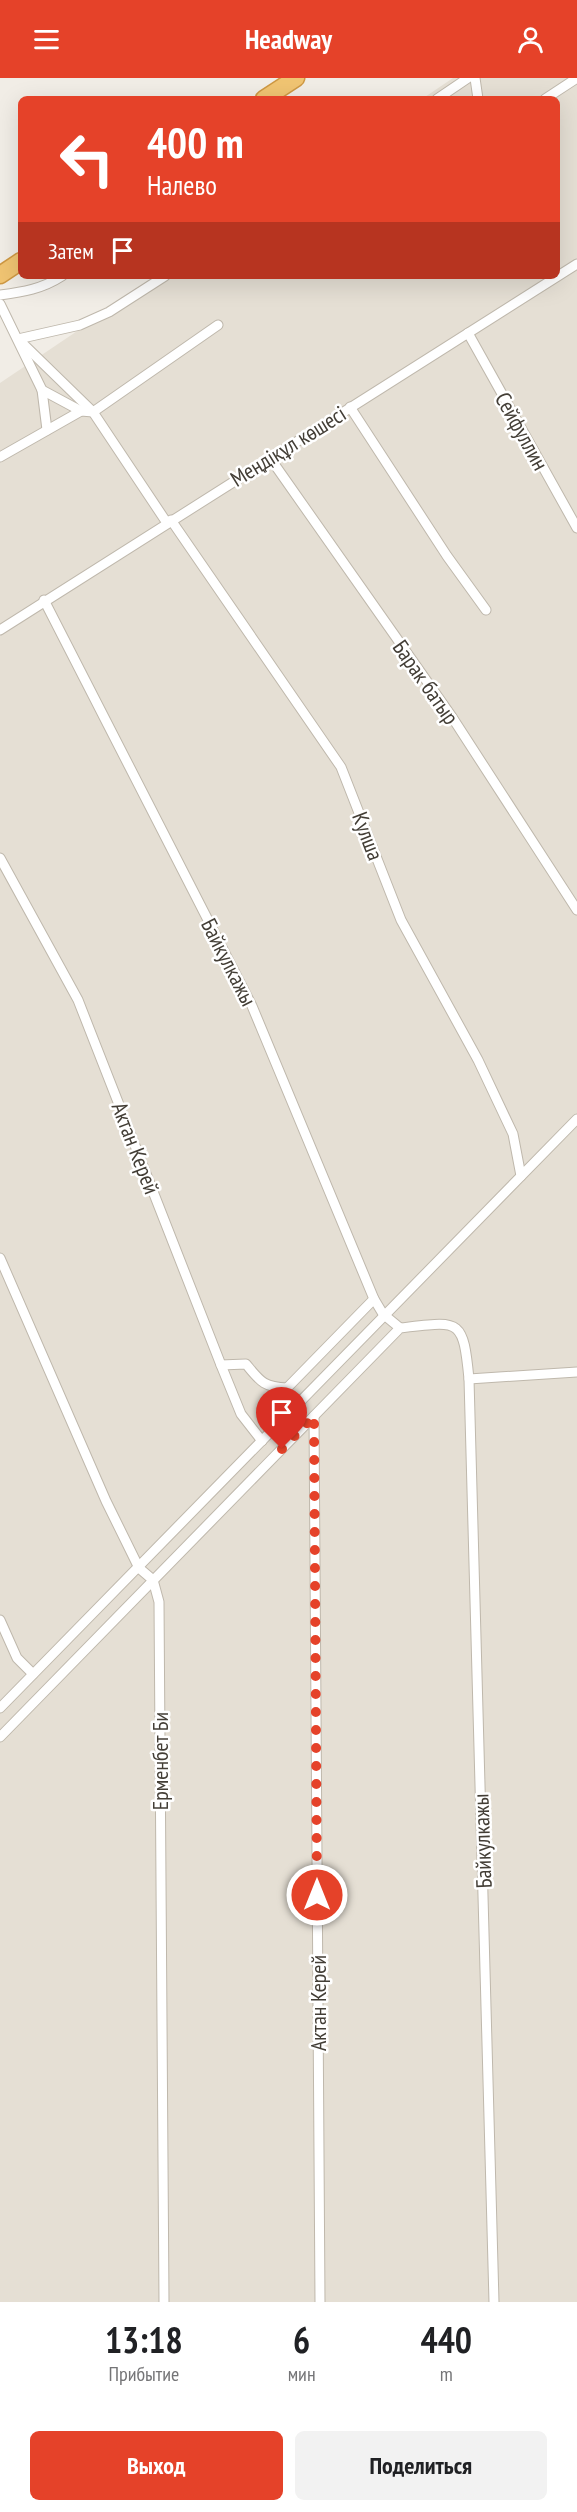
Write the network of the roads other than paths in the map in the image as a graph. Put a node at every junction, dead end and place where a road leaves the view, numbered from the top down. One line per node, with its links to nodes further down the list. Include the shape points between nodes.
1 (296, 78): 5 (highway)
2 (468, 78): 6 (street)
3 (475, 78): 7 (street)
4 (577, 78): 8 (street)
5 (269, 96)
6 (441, 96)
7 (478, 96)
8 (550, 96)
9 (18, 263): 11 (highway)
10 (577, 264): 12 (street, Меңдіқұл көшесі)
11 (0, 275)
12 (560, 275)
13 (55, 279): 16 (street, via 25,292)
14 (160, 279): 21 (street, via 109,312 80,325)
15 (553, 279): 20 (street, Меңдіқұл көшесі)
16 (0, 295)
17 (0, 304): 18 (street)
18 (4, 324): 21 (street)
19 (218, 325): 25 (street)
20 (468, 333): 23 (street, Меңдіқұл көшесі); 30 (street, Сейфуллин)
21 (18, 339): 22 (street); 25 (street, Кулша)
22 (42, 390): 24 (street); 26 (street)
23 (350, 407): 28 (street, Меңдіқұл көшесі); 32 (street)
24 (81, 411): 25 (street); 26 (street)
25 (93, 412): 29 (street, Кулша)
26 (46, 430): 27 (street)
27 (0, 457)
28 (270, 458): 29 (street, Меңдіқұл көшесі); 35 (street, Барак батыр, via 452,717)
29 (169, 521): 31 (street, Меңдіқұл көшесі); 37 (street, Кулша, via 341,767 401,920 478,1060 513,1134)
30 (577, 528)
31 (44, 600): 33 (street, Меңдіқұл көшесі); 39 (street, Байкулкажы, via 252,1006)
32 (486, 610)
33 (0, 630)
34 (0, 858): 42 (street, Актан Керей, via 78,1000)
35 (577, 910)
36 (577, 1119): 37 (street)
37 (521, 1176): 40 (street)
38 (0, 1258): 47 (street)
39 (375, 1299): 40 (street, Байкулкажы); 42 (street, via 287,1388 258,1381 246,1364)
40 (383, 1314): 41 (street, Байкулкажы); 46 (street)
41 (400, 1328): 44 (street, Байкулкажы, via 443,1323 459,1329 465,1337); 45 (street)
42 (221, 1365): 46 (street, Актан Керей, via 242,1414)
43 (577, 1372): 44 (street)
44 (469, 1379): 55 (street, Байкулкажы)
45 (314, 1416): 48 (street); 54 (street, Актан Керей)
46 (262, 1441): 47 (street)
47 (139, 1568): 48 (street); 50 (street)
48 (153, 1580): 52 (street); 53 (street, Ерменбет Би, via 159,1602)
49 (0, 1620): 50 (street, via 17,1658)
50 (33, 1674): 51 (street)
51 (0, 1708)
52 (0, 1737)
53 (164, 2302)
54 (320, 2302)
55 (494, 2302)

